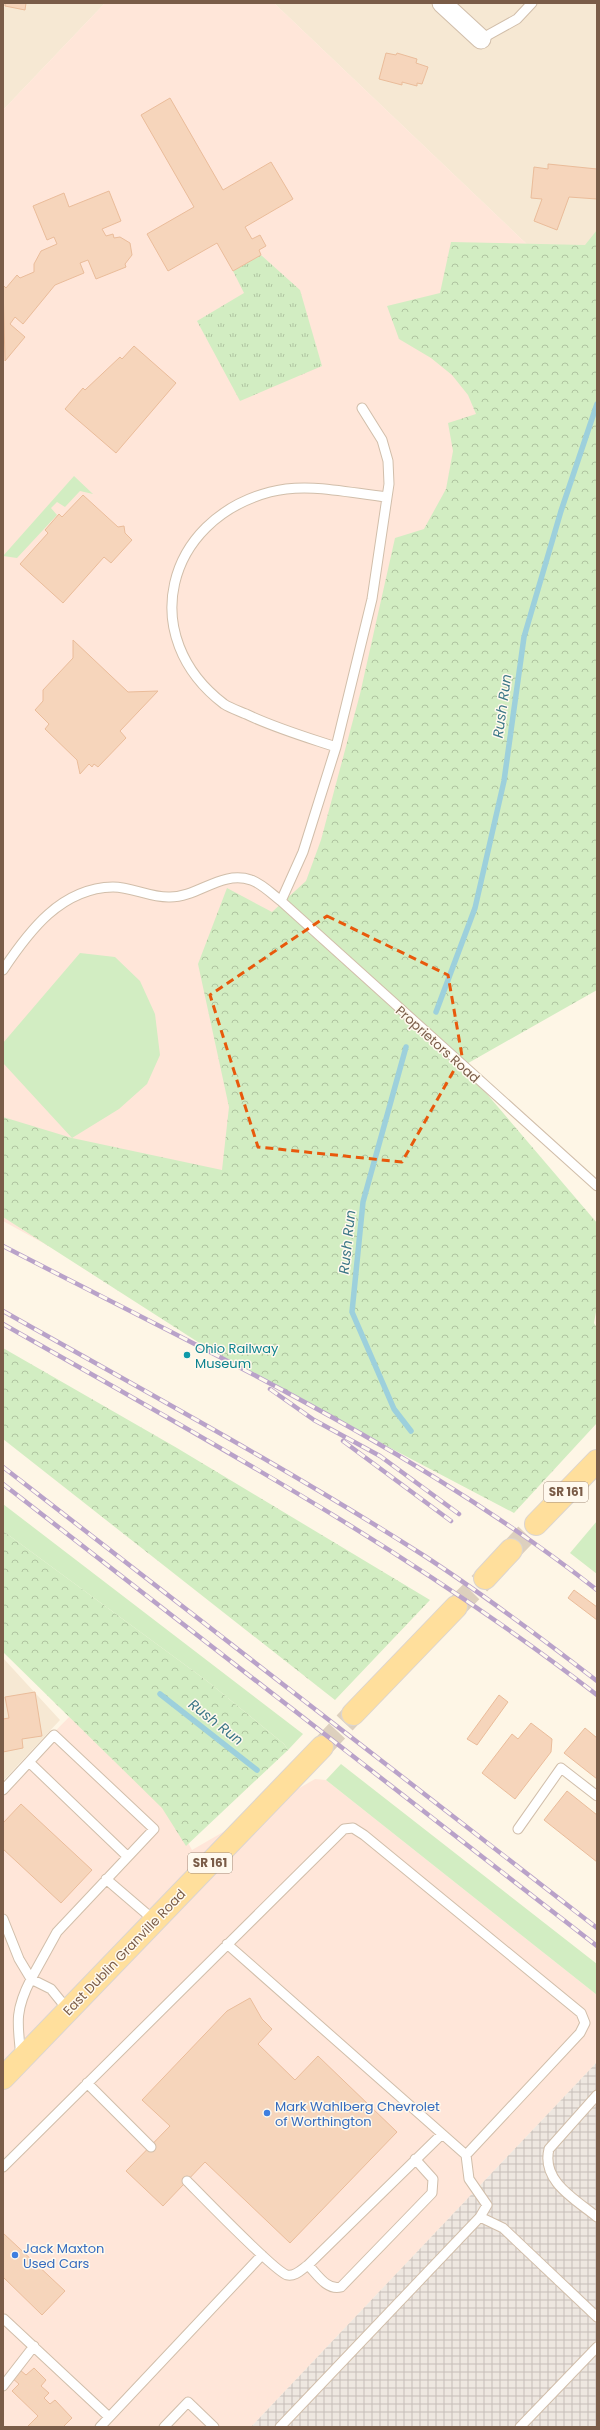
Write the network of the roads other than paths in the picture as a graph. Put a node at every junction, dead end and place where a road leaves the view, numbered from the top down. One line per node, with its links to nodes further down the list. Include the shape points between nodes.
1 (442, 3): 3 (street)
2 (532, 3): 3 (lane, via 517,19)
3 (481, 39)
4 (362, 408): 5 (lane, via 382,440 388,461)
5 (387, 497): 6 (lane, via 372,599); 6 (lane, via 310,488 270,492 233,505 198,534 179,565 170,604 179,647 198,681 225,705 269,725)
6 (336, 747): 7 (lane, via 303,852)
7 (281, 901): 8 (lane, Proprietors Road, via 252,880 233,876 186,895 169,898 113,887 84,891 69,898 49,913 23,940); 9 (lane, Proprietors Road)
8 (3, 970)
9 (597, 1186)
10 (597, 1460): 11 (main road, SR 161)
11 (536, 1524)
12 (511, 1550): 13 (main road)
13 (485, 1578)
14 (456, 1608): 15 (main road)
15 (353, 1714)
16 (322, 1746): 24 (main road, East Dublin Granville Road / SR 161)
17 (29, 1762): 18 (lane); 21 (lane); 21 (lane, via 54,1735 154,1829)
18 (3, 1790)
19 (597, 1796): 20 (lane, via 561,1768)
20 (518, 1829)
21 (128, 1856): 22 (lane)
22 (106, 1879): 24 (lane); 26 (lane, via 57,1932)
23 (3, 1919): 26 (lane, via 19,1959)
24 (155, 1920): 27 (main road, East Dublin Granville Road / SR 161)
25 (227, 1944): 29 (lane); 31 (lane); 33 (lane, via 344,1829 353,1828 581,2013 585,2023 580,2033)
26 (31, 1978): 27 (lane, via 52,1989); 28 (lane, via 21,2000)
27 (68, 2010): 28 (main road, East Dublin Granville Road / SR 161)
28 (9, 2072)
29 (87, 2083): 32 (lane); 35 (lane)
30 (597, 2095): 38 (lane, via 549,2149 546,2160 550,2174 560,2186)
31 (442, 2134): 33 (lane); 34 (lane)
32 (151, 2146)
33 (466, 2155): 37 (lane, via 470,2179 487,2205)
34 (415, 2160): 40 (lane); 40 (lane, via 433,2180 432,2193 341,2288 330,2287)
35 (3, 2167)
36 (187, 2181): 39 (lane)
37 (480, 2217): 41 (lane, via 503,2228); 50 (lane)
38 (597, 2217)
39 (262, 2255): 40 (lane, via 284,2274 295,2274); 46 (lane)
40 (308, 2265)
41 (597, 2317)
42 (4, 2319): 43 (lane)
43 (34, 2346): 45 (lane); 46 (lane)
44 (597, 2347): 51 (lane)
45 (3, 2386)
46 (109, 2418): 47 (lane)
47 (100, 2427)
48 (164, 2427): 49 (lane, via 188,2402)
49 (214, 2427)
50 (280, 2427)
51 (520, 2427)

